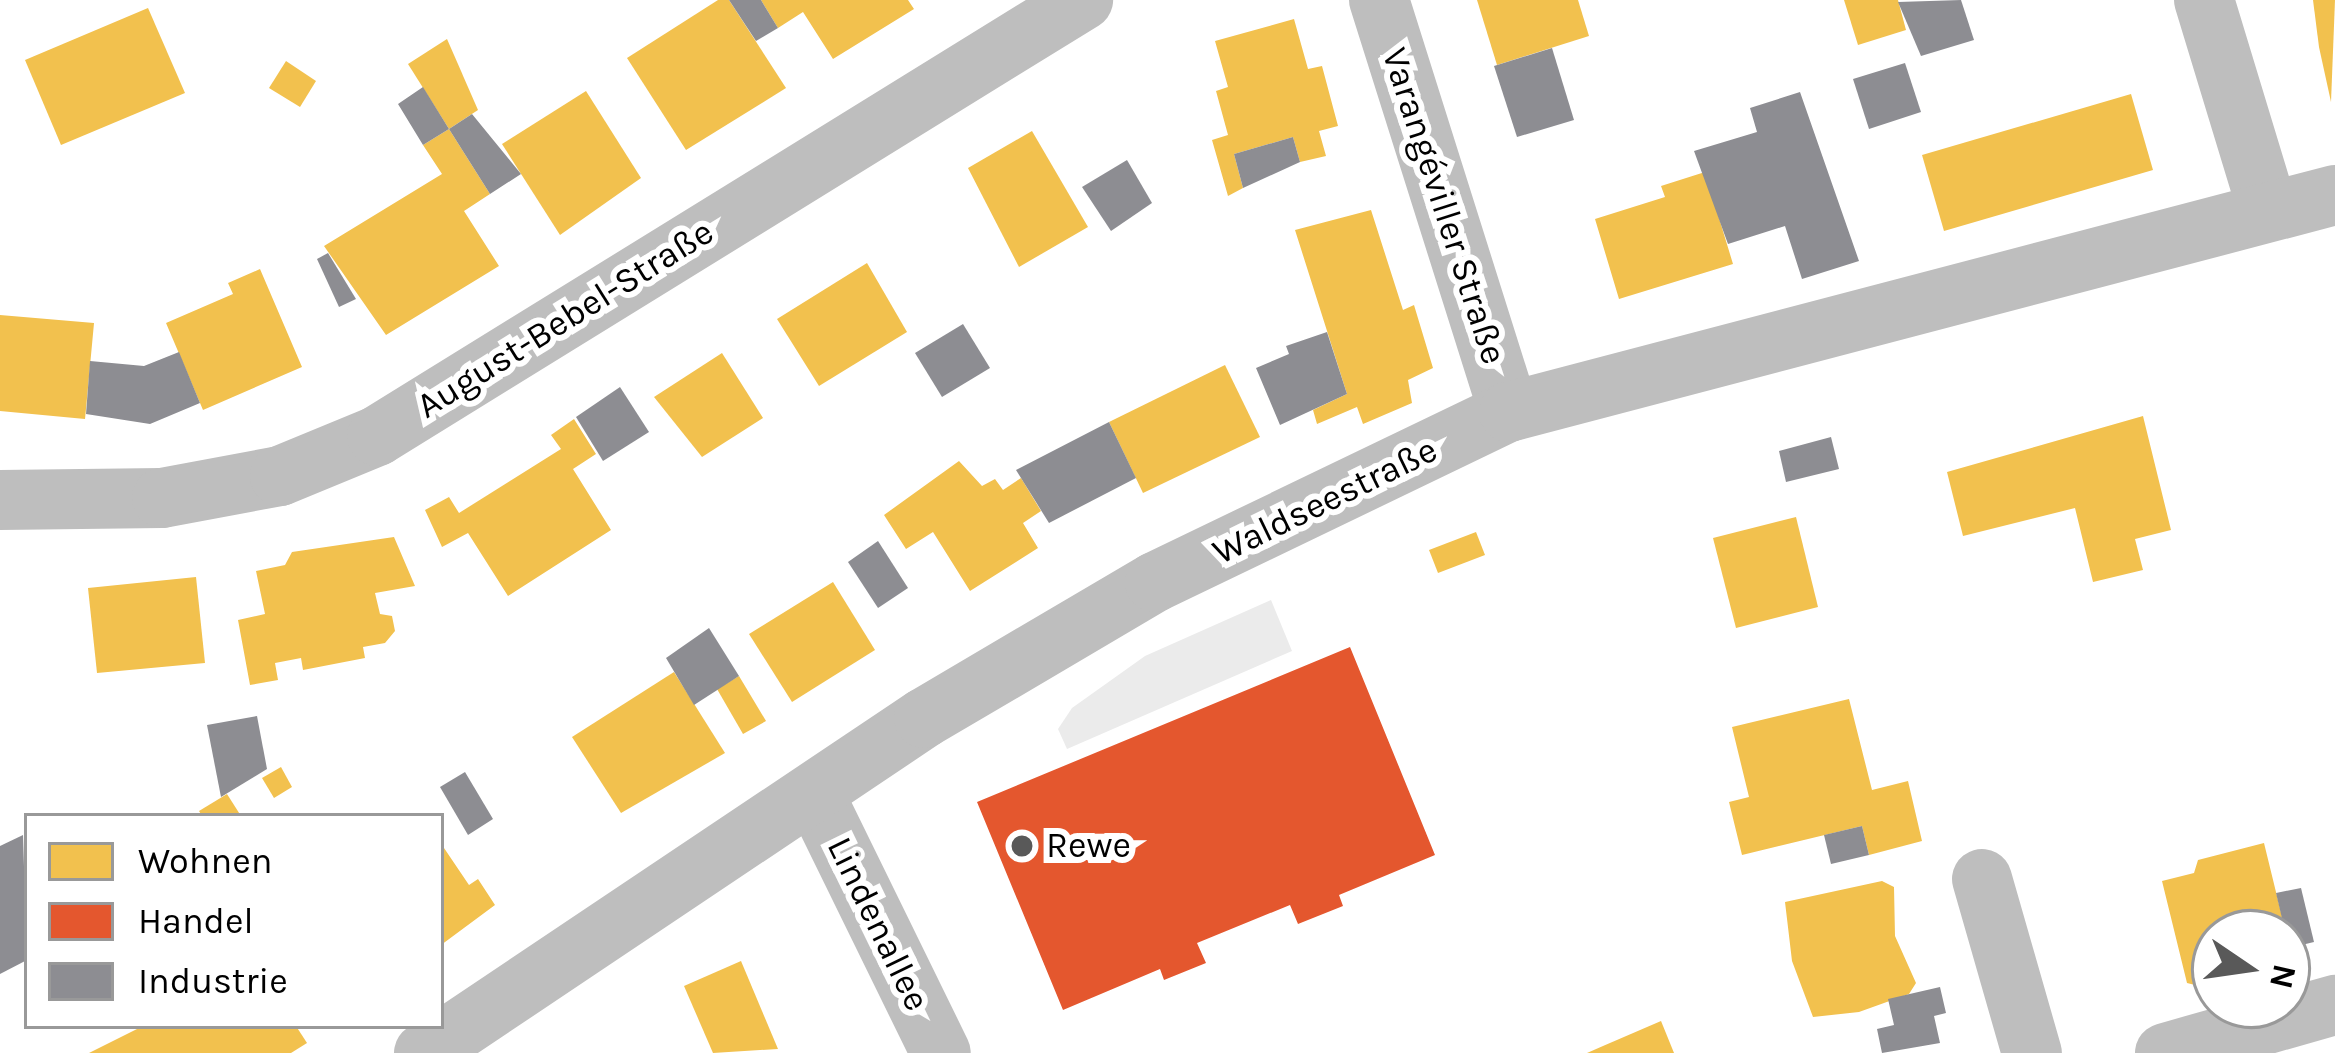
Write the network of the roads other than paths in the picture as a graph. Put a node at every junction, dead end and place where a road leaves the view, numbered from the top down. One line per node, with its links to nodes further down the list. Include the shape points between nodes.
1 (1083, 0): 7 (street, August-Bebel-Straße, via 377,436 280,476 162,498)
2 (1378, 0): 6 (street, Varangéviller Straße)
3 (2204, 0): 5 (street)
4 (2335, 195): 5 (street, Waldseestraße)
5 (2267, 208): 6 (street, Waldseestraße)
6 (1509, 412): 8 (street, Waldseestraße, via 1154,583 924,718)
7 (0, 500)
8 (814, 794): 11 (street, Waldseestraße); 12 (street, Lindenallee)
9 (1982, 879): 13 (street)
10 (2335, 1005): 14 (street)
11 (424, 1053)
12 (941, 1053)
13 (2032, 1053)
14 (2165, 1053)

